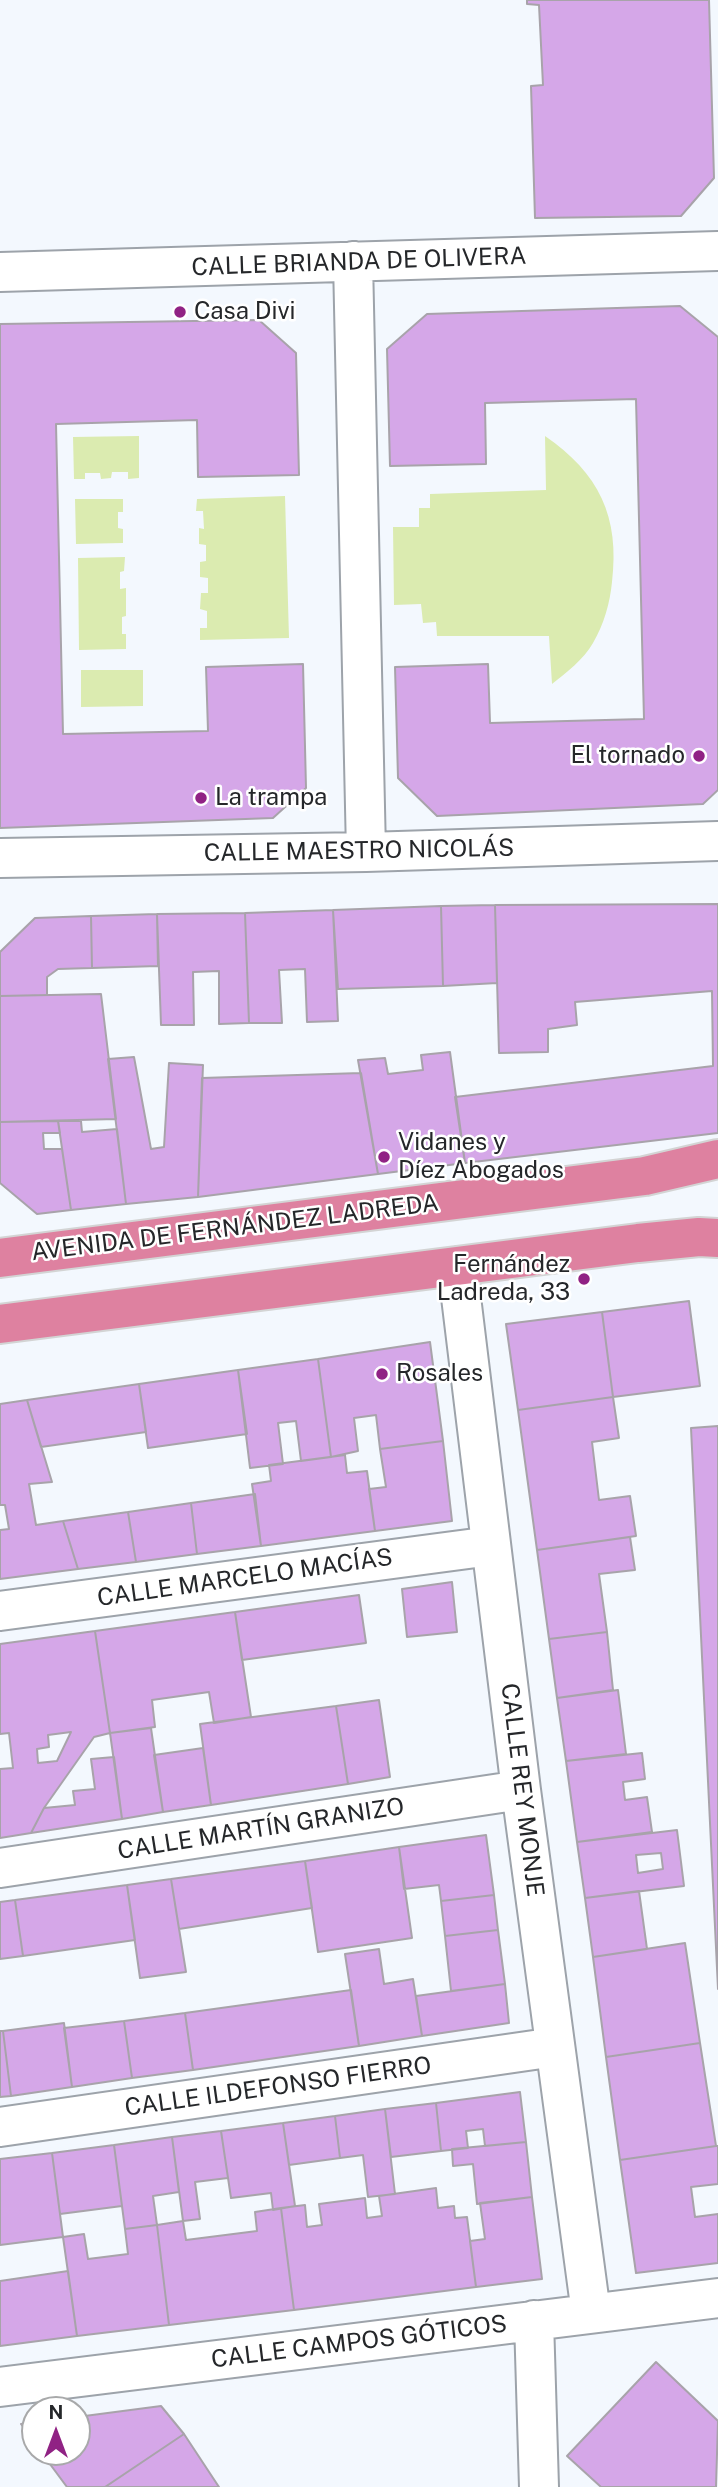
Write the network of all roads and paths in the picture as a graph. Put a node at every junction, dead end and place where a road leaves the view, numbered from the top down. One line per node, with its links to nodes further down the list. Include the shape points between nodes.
1 (718, 251): 2 (street, CALLE BRIANDA DE OLIVERA)
2 (353, 261): 3 (street, CALLE BRIANDA DE OLIVERA); 5 (street)
3 (0, 272)
4 (718, 841): 5 (street, CALLE MAESTRO NICOLÁS)
5 (366, 852): 6 (street, CALLE MAESTRO NICOLÁS)
6 (0, 858)
7 (718, 1159): 9 (highway, AVENIDA DE FERNÁNDEZ LADREDA, via 645,1176)
8 (718, 1238): 10 (highway, via 656,1241)
9 (0, 1258)
10 (460, 1266): 11 (highway); 12 (street, CALLE REY MONJE)
11 (0, 1324)
12 (491, 1546): 13 (street, CALLE MARCELO MACÍAS); 14 (street, CALLE REY MONJE)
13 (0, 1611)
14 (521, 1790): 15 (street, CALLE MARTÍN GRANIZO); 16 (street, CALLE REY MONJE)
15 (0, 1868)
16 (555, 2047): 17 (street, CALLE ILDEFONSO FIERRO); 19 (street, CALLE REY MONJE)
17 (0, 2127)
18 (718, 2298): 19 (street, CALLE CAMPOS GÓTICOS)
19 (591, 2313): 20 (street, CALLE CAMPOS GÓTICOS)
20 (534, 2320): 21 (street, CALLE CAMPOS GÓTICOS); 22 (street)
21 (0, 2387)
22 (539, 2487)

